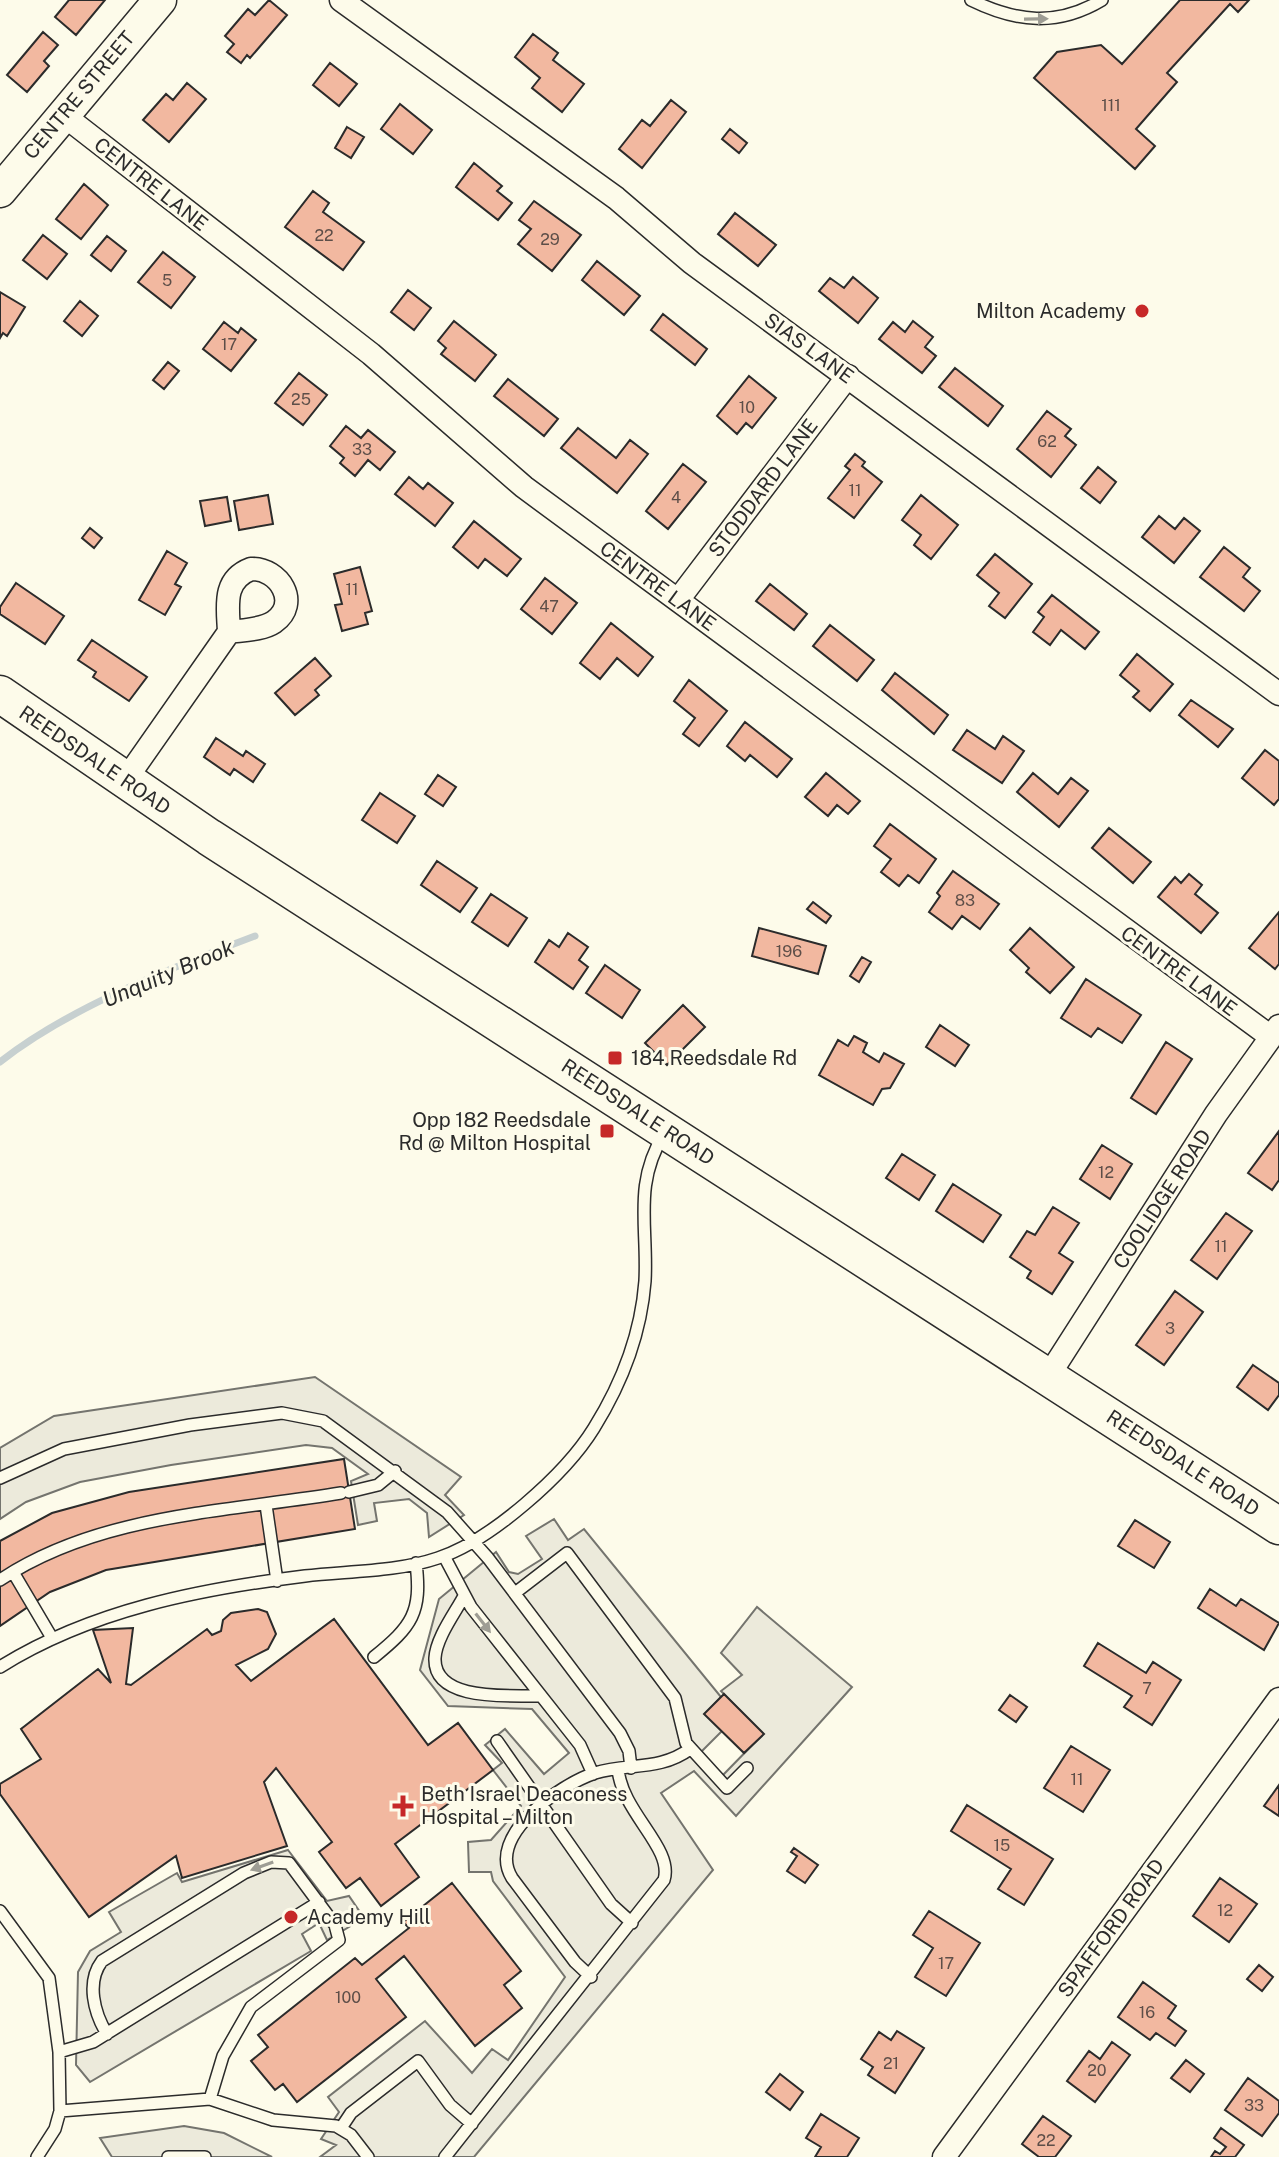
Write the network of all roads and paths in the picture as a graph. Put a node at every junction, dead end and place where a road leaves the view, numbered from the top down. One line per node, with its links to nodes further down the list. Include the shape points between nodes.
1 (160, 0): 5 (street, CENTRE STREET)
2 (341, 0): 7 (street, SIAS LANE, via 616,198 692,263)
3 (971, 0): 4 (lane, one-way to 4, via 1032,20 1064,17)
4 (1102, 0)
5 (62, 114): 6 (street, CENTRE STREET); 8 (street, CENTRE LANE, via 371,354 498,467)
6 (0, 191)
7 (848, 376): 8 (street, STODDARD LANE); 11 (street, SIAS LANE)
8 (678, 600): 13 (street, CENTRE LANE)
9 (229, 632): 12 (street)
10 (0, 694): 12 (main road, REEDSDALE ROAD)
11 (1279, 694)
12 (124, 782): 14 (main road, REEDSDALE ROAD)
13 (1275, 1031): 15 (street, COOLIDGE ROAD)
14 (667, 1130): 15 (main road, REEDSDALE ROAD); 20 (lane, via 645,1174 643,1296 618,1384 595,1428 561,1472 528,1502)
15 (1049, 1375): 19 (main road, REEDSDALE ROAD)
16 (395, 1471): 17 (lane, via 323,1421 282,1413 78,1445); 18 (lane, via 378,1485); 20 (lane, via 434,1499)
17 (0, 1478)
18 (266, 1505): 23 (lane, via 102,1532 56,1548); 25 (lane)
19 (1279, 1526)
20 (472, 1539): 21 (lane); 26 (lane)
21 (444, 1556): 22 (lane); 27 (lane)
22 (416, 1563): 25 (lane); 29 (lane, via 415,1613)
23 (13, 1572): 24 (lane); 28 (lane)
24 (0, 1580)
25 (277, 1581): 28 (lane, via 115,1613)
26 (515, 1593): 34 (lane, via 567,1553 675,1698); 35 (lane, via 620,1733)
27 (464, 1596): 31 (lane, one-way to 31); 31 (lane, via 435,1657 437,1669 464,1693)
28 (52, 1638): 30 (lane)
29 (374, 1657)
30 (0, 1667)
31 (541, 1696): 38 (lane, via 580,1745)
32 (1279, 1699): 55 (street, SPAFFORD ROAD)
33 (497, 1741): 39 (lane)
34 (690, 1749): 35 (lane, via 665,1763); 36 (lane, via 727,1788)
35 (631, 1768): 37 (lane)
36 (747, 1768)
37 (618, 1769): 38 (lane); 42 (lane, via 628,1806 667,1867 660,1886)
38 (593, 1774): 39 (lane)
39 (542, 1805): 42 (lane, via 611,1904); 43 (lane, via 511,1837 506,1866)
40 (319, 1902): 44 (lane); 44 (lane, one-way to 44, via 292,1866 271,1862 108,1956 98,1967 94,1996); 46 (lane, via 339,1940 251,2007 223,2056)
41 (0, 1911): 45 (lane, via 49,1978)
42 (632, 1923): 43 (lane)
43 (591, 1977): 48 (lane)
44 (107, 2034): 45 (lane)
45 (59, 2052): 47 (lane)
46 (210, 2099): 47 (lane); 49 (lane, via 273,2120)
47 (60, 2111): 50 (lane, via 51,2139)
48 (472, 2124): 49 (lane, via 450,2105 418,2061 351,2113); 54 (lane)
49 (341, 2128): 53 (lane)
50 (37, 2157)
51 (168, 2157): 52 (lane)
52 (205, 2157)
53 (368, 2157)
54 (445, 2157)
55 (944, 2157)

